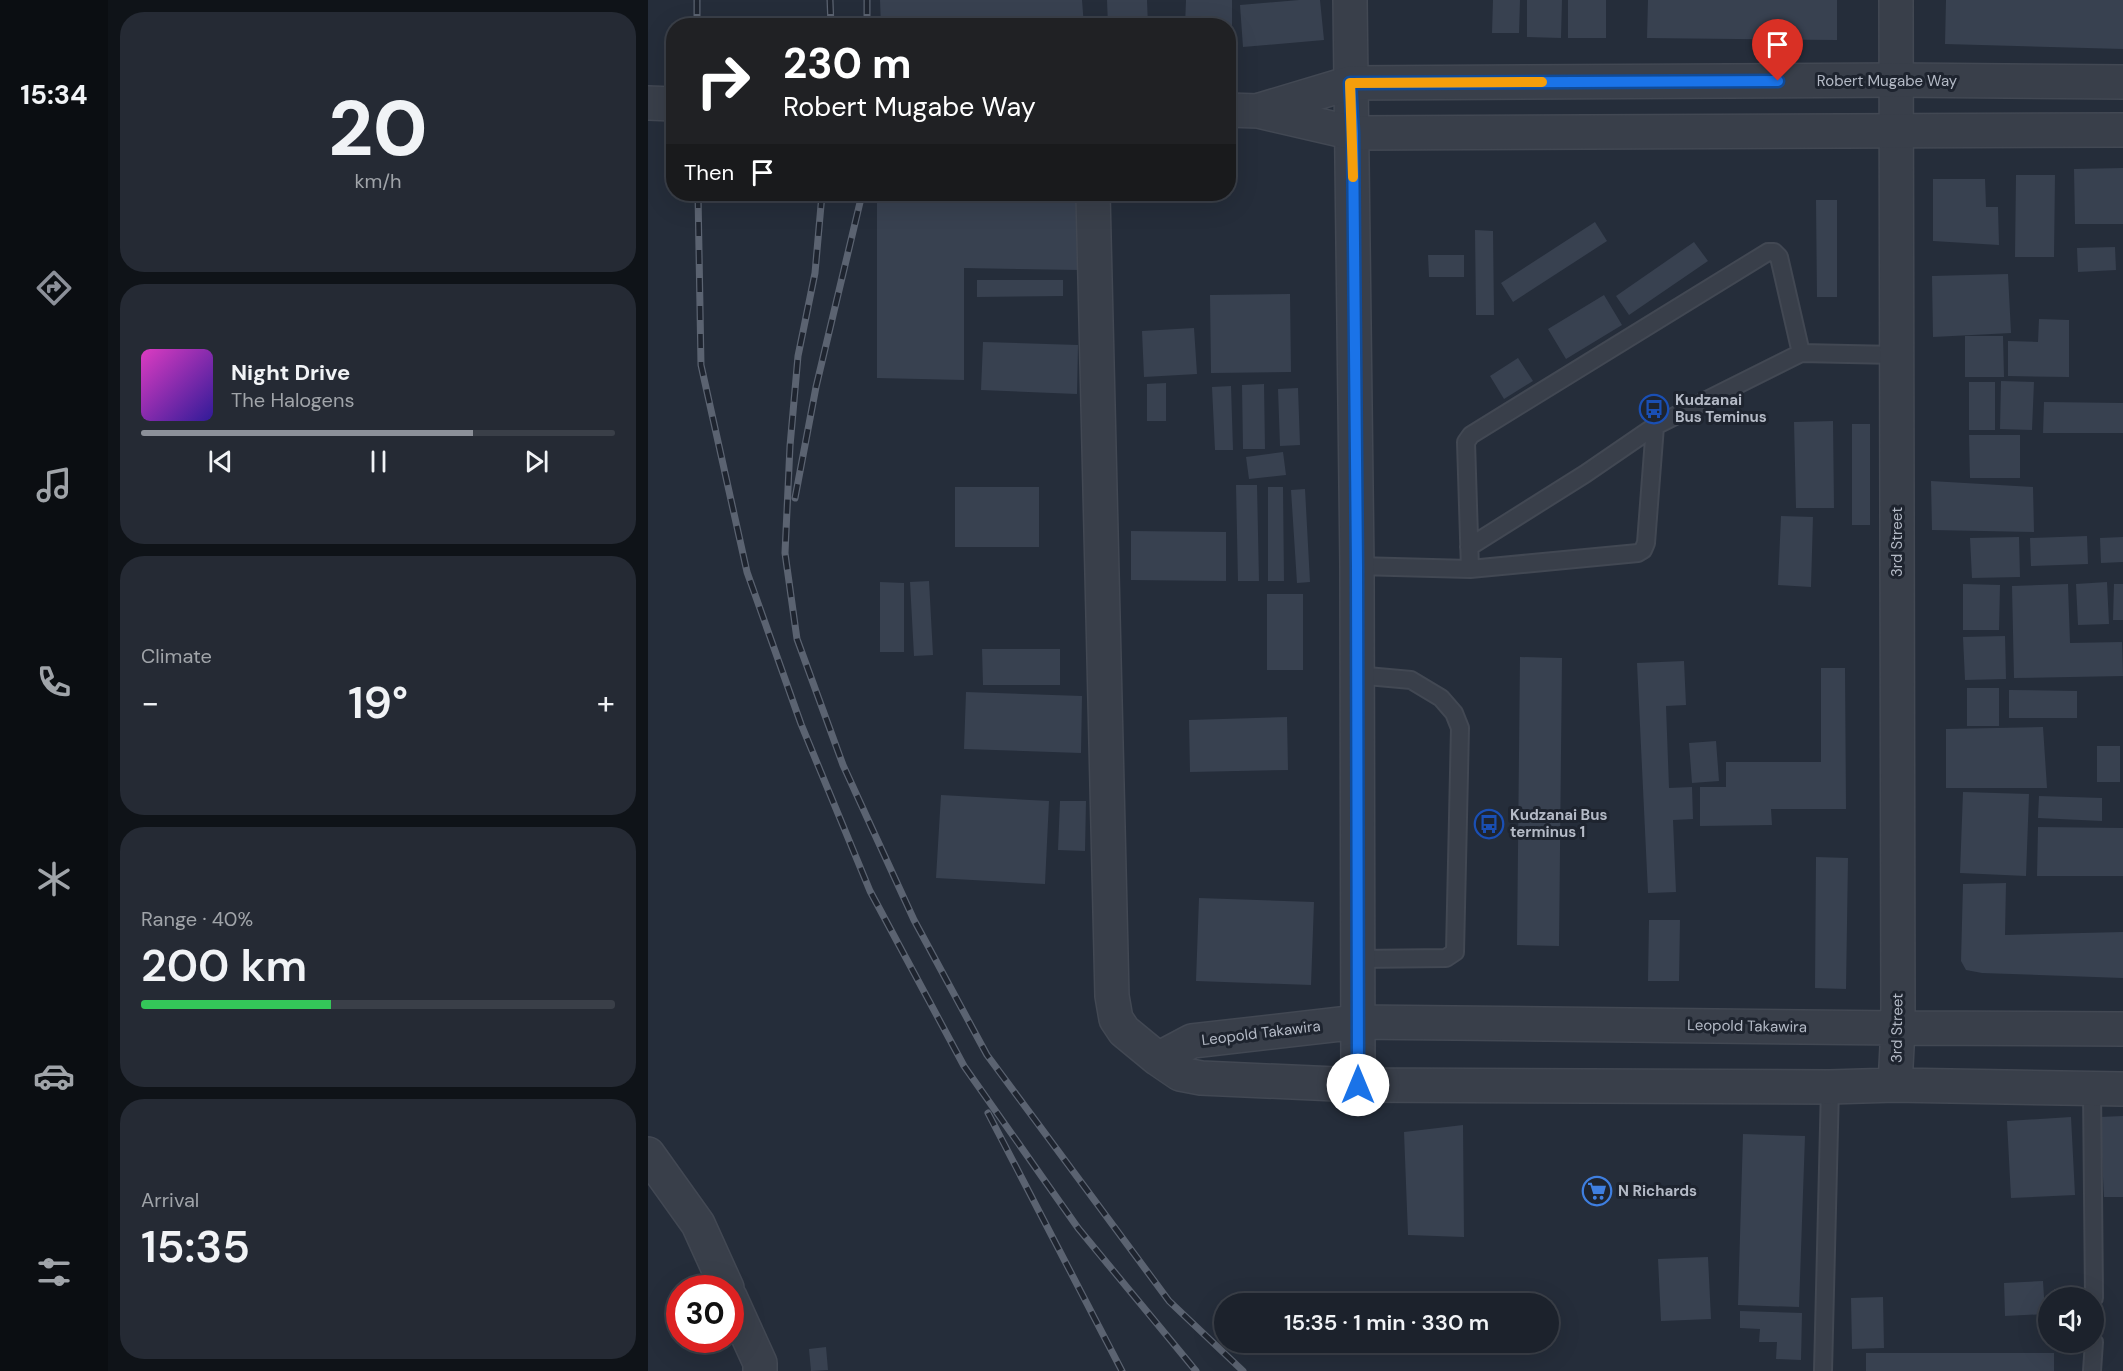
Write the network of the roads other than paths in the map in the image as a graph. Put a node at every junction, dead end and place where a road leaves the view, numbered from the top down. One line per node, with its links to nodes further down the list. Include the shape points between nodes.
1 (1350, 0): 5 (street)
2 (1896, 0): 3 (street, 3rd Street)
3 (1897, 81): 4 (street, Robert Mugabe Way); 5 (street, Robert Mugabe Way); 9 (street, 3rd Street)
4 (2123, 82)
5 (1350, 83): 8 (street, Robert Mugabe Way); 11 (street)
6 (648, 103): 7 (street)
7 (666, 104)
8 (1243, 110): 11 (street, Robert Mugabe Way)
9 (1896, 130): 10 (street, Robert Mugabe Way); 11 (street, Robert Mugabe Way); 14 (street, 3rd Street)
10 (2123, 130)
11 (1353, 133): 17 (street)
12 (1093, 201): 24 (street, via 1112,996 1116,1019 1124,1031)
13 (1801, 353): 14 (lane); 15 (lane); 16 (lane, via 1779,257 1774,252 1763,254 1472,435 1466,442)
14 (1896, 355): 22 (street, 3rd Street)
15 (1654, 426): 16 (lane); 18 (lane, via 1647,543 1643,550)
16 (1469, 547): 18 (lane)
17 (1357, 567): 18 (lane); 19 (street)
18 (1470, 569)
19 (1356, 675): 20 (street); 20 (lane, via 1411,680 1441,698 1460,728 1455,952 1446,958)
20 (1358, 959): 21 (street)
21 (1358, 1022): 22 (street, Leopold Takawira); 24 (street, Leopold Takawira, via 1192,1041); 25 (street)
22 (1898, 1028): 23 (street, Leopold Takawira); 26 (street, 3rd Street)
23 (2123, 1029)
24 (1158, 1059): 25 (street, via 1180,1074 1202,1078)
25 (1358, 1085): 27 (street)
26 (1895, 1085): 27 (street); 28 (street)
27 (1830, 1087): 35 (lane)
28 (2107, 1089): 31 (lane)
29 (648, 1154): 30 (street, via 698,1224)
30 (721, 1275)
31 (2095, 1287)
32 (744, 1329): 34 (street)
33 (2093, 1353): 36 (lane)
34 (759, 1371)
35 (1823, 1371)
36 (2092, 1371)

